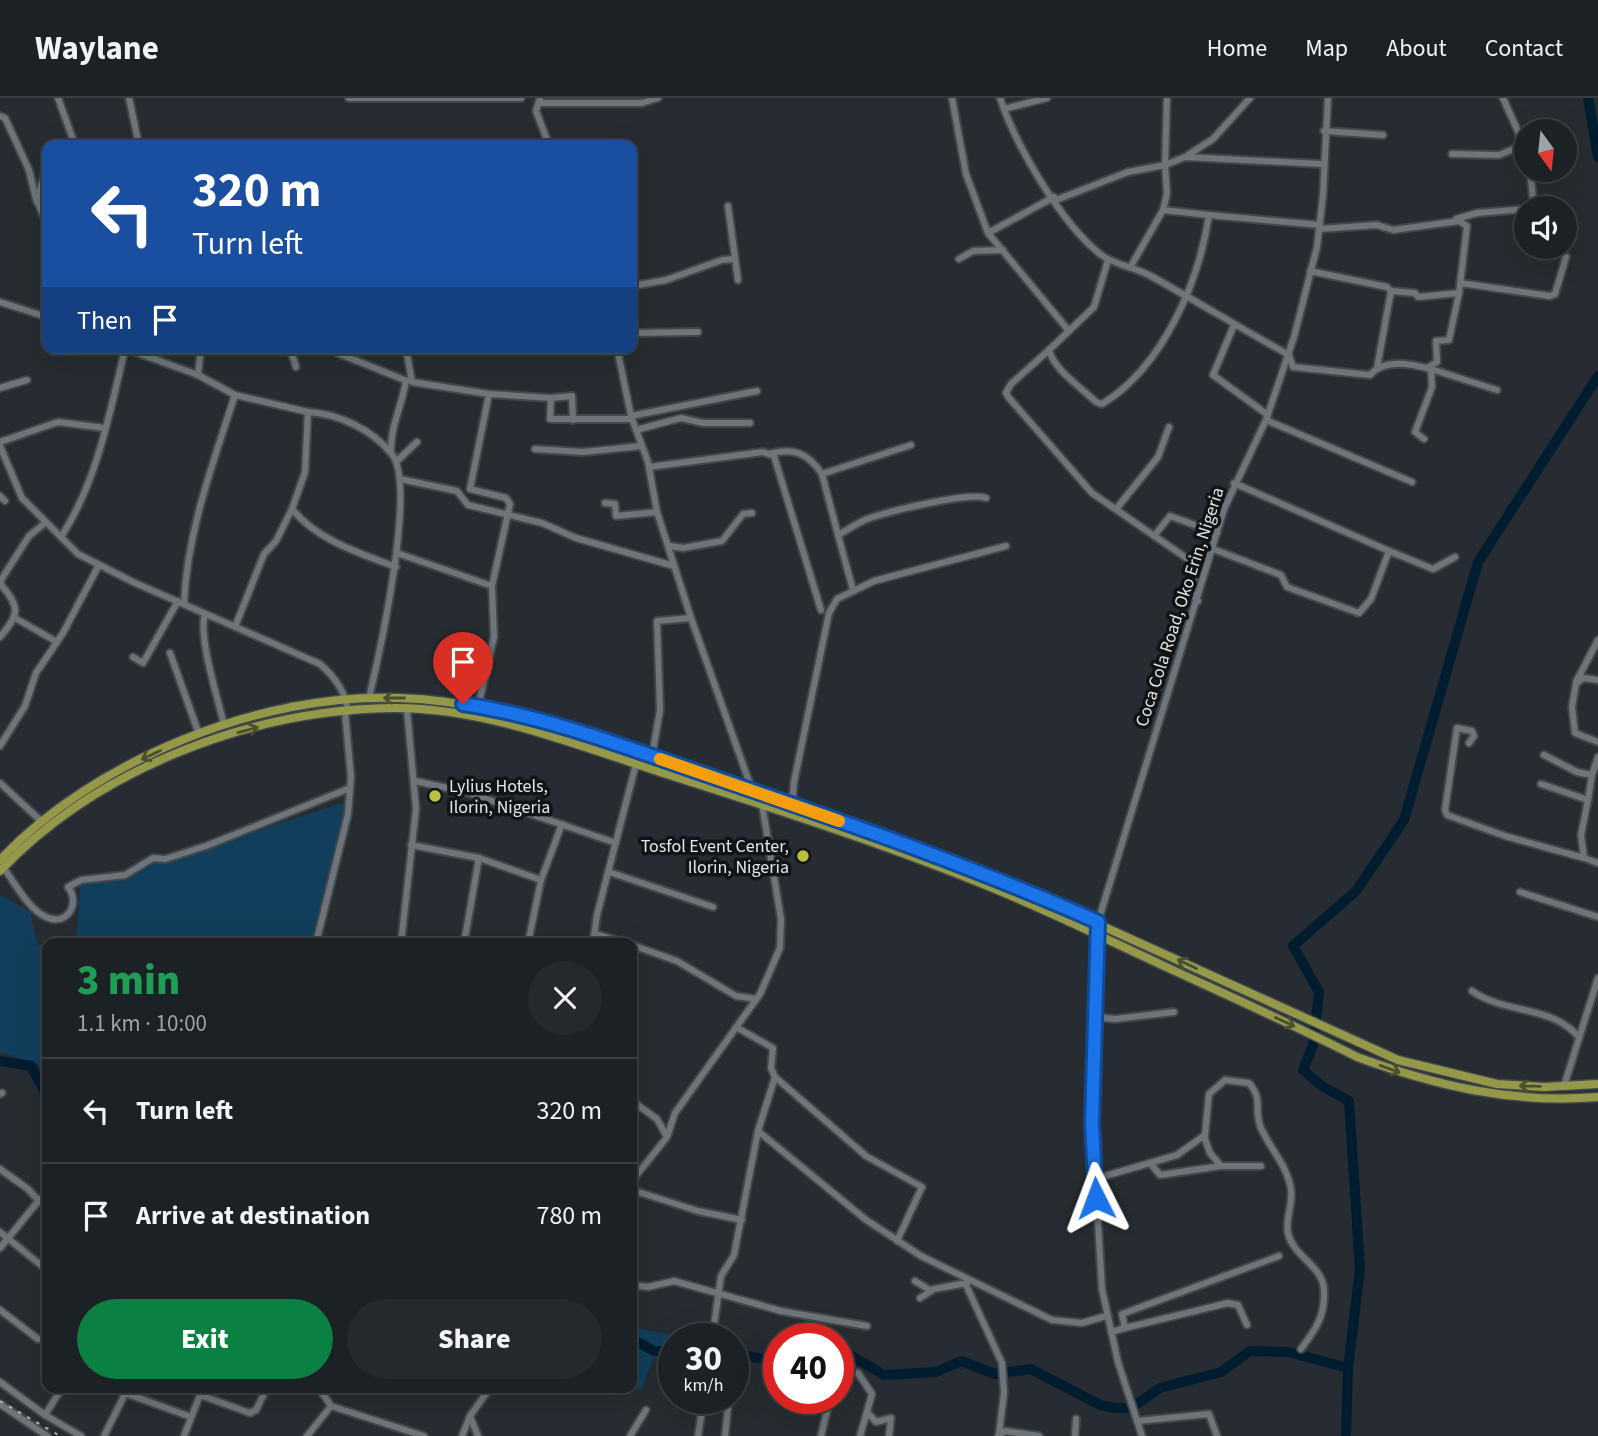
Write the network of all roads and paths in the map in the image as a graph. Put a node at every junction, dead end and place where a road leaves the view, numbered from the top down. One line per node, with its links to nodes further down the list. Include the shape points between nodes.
1 (58, 98): 20 (street)
2 (129, 98): 21 (street)
3 (349, 98): 4 (street)
4 (379, 98): 5 (street)
5 (521, 98)
6 (658, 98): 14 (street, via 642,103)
7 (952, 98): 38 (street, via 966,174)
8 (1000, 98): 15 (street)
9 (1047, 98): 15 (street)
10 (1167, 98): 27 (street)
11 (1250, 98): 25 (street, via 1213,139)
12 (1328, 98): 18 (street, Coca Cola Road, Oko Erin, Nigeria)
13 (1503, 98): 17 (street)
14 (540, 100): 22 (street, via 536,111)
15 (1004, 109): 30 (street, via 1030,162)
16 (0, 116): 29 (street, via 29,170)
17 (1514, 127)
18 (1324, 131): 19 (street); 26 (street, Coca Cola Road, Oko Erin, Nigeria)
19 (1382, 135)
20 (73, 140)
21 (138, 140)
22 (547, 140)
23 (1514, 152): 24 (street)
24 (1452, 154)
25 (1185, 158): 26 (street); 27 (street)
26 (1322, 164): 37 (street, Coca Cola Road, Oko Erin, Nigeria)
27 (1165, 165): 30 (street, via 1129,172); 32 (street)
28 (42, 182): 29 (street)
29 (36, 199): 34 (street)
30 (1055, 199): 38 (street); 43 (street, via 1071,225)
31 (728, 206): 40 (street)
32 (1164, 210): 35 (street); 44 (street)
33 (1514, 210): 36 (street)
34 (42, 212)
35 (1209, 215): 37 (street); 51 (street, via 1186,289)
36 (1454, 220): 37 (street, via 1393,230 1377,225); 47 (street, via 1467,226)
37 (1320, 227): 45 (street, Coca Cola Road, Oko Erin, Nigeria)
38 (988, 233): 39 (street)
39 (1003, 250): 41 (street, via 973,251); 55 (street)
40 (734, 259): 46 (street); 48 (street)
41 (959, 259)
42 (1565, 259): 47 (street, via 1555,294 1550,296)
43 (1108, 260): 44 (street); 55 (street, via 1094,307)
44 (1131, 266): 51 (street)
45 (1310, 271): 49 (street); 66 (street, Coca Cola Road, Oko Erin, Nigeria)
46 (738, 280)
47 (1460, 283): 50 (street)
48 (637, 285)
49 (1391, 291): 50 (street, via 1418,297); 68 (street)
50 (1459, 293): 69 (street, via 1449,340 1436,341 1437,362)
51 (1187, 299): 54 (street); 58 (street, via 1149,360 1102,404 1052,359)
52 (0, 302): 53 (street)
53 (42, 315)
54 (1234, 325): 66 (street); 81 (street, via 1213,375)
55 (1069, 331): 58 (street)
56 (698, 332): 57 (street)
57 (637, 333)
58 (1049, 350): 103 (street, via 1006,393 1093,493)
59 (124, 354): 85 (street)
60 (139, 354): 70 (street)
61 (200, 354): 70 (street)
62 (292, 354): 67 (street)
63 (340, 354): 72 (street)
64 (407, 354): 72 (street)
65 (618, 354): 80 (street)
66 (1289, 355): 68 (street, via 1293,367 1370,375); 81 (street, Coca Cola Road, Oko Erin, Nigeria)
67 (296, 367)
68 (1377, 368): 69 (street, via 1411,364)
69 (1429, 369): 74 (street); 87 (street, via 1432,387 1415,432)
70 (198, 375): 77 (street)
71 (27, 380): 73 (street)
72 (409, 381): 76 (street); 93 (street, via 394,421)
73 (0, 388)
74 (1497, 390)
75 (757, 391): 80 (street)
76 (489, 394): 78 (street); 107 (street, via 470,489 506,498)
77 (235, 396): 79 (street); 125 (street, via 195,524)
78 (551, 398): 82 (street, via 550,419); 82 (street, via 572,396)
79 (308, 412): 93 (street, via 363,428); 104 (street, via 305,472)
80 (632, 417): 82 (street); 86 (street)
81 (1267, 418): 99 (street); 100 (street, Coca Cola Road, Oko Erin, Nigeria)
82 (573, 420)
83 (750, 423): 86 (street, via 681,418)
84 (1169, 427): 103 (street, via 1158,457)
85 (104, 428): 89 (street, via 58,422); 112 (street, via 81,502)
86 (636, 429): 91 (street)
87 (1424, 439)
88 (417, 442): 95 (street)
89 (0, 444): 108 (street, via 17,491)
90 (911, 445): 97 (street)
91 (642, 446): 92 (street, via 583,452); 96 (street)
92 (535, 449)
93 (391, 453): 95 (street)
94 (769, 454): 96 (street, via 718,456); 97 (street, via 782,450 803,453); 126 (street, via 778,467)
95 (398, 460): 98 (street)
96 (649, 467): 105 (street)
97 (822, 474): 110 (street)
98 (400, 479): 107 (street, via 457,491 468,505); 117 (street)
99 (1412, 482)
100 (1234, 483): 109 (street, Coca Cola Road, Oko Erin, Nigeria); 116 (street)
101 (986, 498): 110 (street, via 955,497 883,515)
102 (606, 503): 105 (street, via 615,504 616,516)
103 (1117, 508): 111 (street)
104 (292, 509): 121 (street, via 312,529); 130 (street, via 264,554)
105 (657, 512): 113 (street)
106 (752, 513): 113 (street, via 743,514 722,541)
107 (509, 516): 120 (street); 122 (street)
108 (45, 523): 112 (street); 128 (street, via 29,536 1,580 15,599)
109 (1217, 533): 111 (street, via 1170,516); 115 (street, Coca Cola Road, Oko Erin, Nigeria)
110 (838, 536): 123 (street)
111 (1154, 536): 124 (street, via 1198,566 1191,586)
112 (61, 537): 119 (street, via 78,554)
113 (670, 546): 120 (street)
114 (1006, 546): 123 (street, via 874,580)
115 (1213, 549): 116 (street, via 1280,575 1287,587 1359,613 1371,598); 124 (street, Coca Cola Road, Oko Erin, Nigeria)
116 (1389, 551): 118 (street, via 1433,569)
117 (397, 552): 121 (street); 122 (street)
118 (1455, 557)
119 (99, 565): 125 (street); 133 (street)
120 (674, 565): 129 (street)
121 (396, 567): 138 (street)
122 (492, 586): 140 (street, via 494,637)
123 (853, 590): 160 (street, via 837,599 829,613)
124 (1198, 601): 174 (street, Coca Cola Road, Oko Erin, Nigeria)
125 (181, 603): 127 (street); 135 (street, via 143,663)
126 (821, 610)
127 (205, 614): 130 (street); 143 (street, via 205,642)
128 (15, 618): 131 (street); 133 (street)
129 (691, 618): 149 (street, via 657,621 660,710); 157 (street)
130 (235, 627): 139 (street, via 320,664)
131 (0, 637)
132 (1598, 640): 137 (street)
133 (57, 642): 147 (street, via 36,673 25,706)
134 (170, 653): 144 (street)
135 (132, 657)
136 (1598, 680): 137 (street, via 1583,678)
137 (1576, 684): 145 (street, via 1572,707 1575,733)
138 (369, 698): 139 (main road); 140 (main road, one-way to 138)
139 (347, 700): 142 (street); 143 (main road)
140 (478, 706): 149 (main road)
141 (407, 709): 142 (main road); 151 (main road, via 482,719); 153 (street)
142 (346, 712): 156 (street); 168 (main road, one-way to 142, via 70,810 176,754 249,729)
143 (224, 725): 144 (main road)
144 (199, 734): 161 (main road, one-way to 161, via 134,763)
145 (1598, 742)
146 (1469, 743): 166 (street, via 1472,730 1457,728 1447,816)
147 (0, 746)
148 (1545, 755): 152 (street)
149 (652, 757): 157 (main road)
150 (1598, 757): 152 (street)
151 (636, 764): 159 (main road); 163 (street)
152 (1592, 775): 158 (street)
153 (415, 781): 162 (street, via 466,792); 164 (street)
154 (0, 783): 161 (street)
155 (1541, 784): 158 (street)
156 (350, 788): 168 (street, via 217,842 165,859 153,858 125,875 81,880 68,887 75,902 73,910 61,919 38,912); 177 (street)
157 (752, 790): 160 (main road)
158 (1588, 800): 166 (street, via 1581,835)
159 (762, 804): 176 (main road, via 971,879); 186 (street, via 781,940)
160 (792, 805): 174 (main road, via 983,872)
161 (41, 821): 168 (main road)
162 (562, 824): 163 (street); 170 (street)
163 (616, 843): 169 (street)
164 (411, 845): 165 (street); 178 (street)
165 (479, 858): 170 (street); 179 (street)
166 (1584, 858): 167 (street)
167 (1598, 863)
168 (1, 866)
169 (609, 872): 172 (street); 175 (street)
170 (541, 880): 180 (street)
171 (1520, 892): 173 (street)
172 (713, 907)
173 (1598, 917)
174 (1098, 922): 176 (street, Coca Cola Road, Oko Erin, Nigeria); 193 (main road, one-way to 174, via 1497,1084 1398,1060)
175 (596, 934): 181 (street); 182 (street)
176 (1097, 935): 188 (street, Coca Cola Road, Oko Erin, Nigeria); 194 (main road, one-way to 194, via 1398,1072 1462,1090 1523,1098)
177 (318, 938)
178 (402, 938)
179 (465, 938)
180 (529, 938)
181 (595, 938)
182 (609, 938)
183 (637, 948): 186 (street, via 677,961 736,996)
184 (1598, 978): 190 (street)
185 (1472, 991): 190 (street, via 1554,1017)
186 (757, 999): 189 (street)
187 (1174, 1012): 188 (street, via 1115,1020)
188 (1095, 1017): 206 (street, Coca Cola Road, Oko Erin, Nigeria)
189 (736, 1027): 191 (street, via 773,1048); 196 (street)
190 (1577, 1035): 193 (street)
191 (775, 1077): 198 (street); 213 (street, via 855,1148 922,1187)
192 (1598, 1084): 193 (main road)
193 (1564, 1086)
194 (1598, 1097)
195 (637, 1105): 197 (street)
196 (675, 1113): 197 (street); 200 (street)
197 (657, 1119): 200 (street)
198 (758, 1131): 210 (street); 213 (street)
199 (1203, 1136): 201 (street, via 1177,1154); 202 (street); 231 (street, via 1209,1094 1225,1080 1249,1083 1258,1094 1261,1127 1291,1191 1288,1232 1294,1248 1316,1269 1324,1287 1324,1315)
200 (667, 1137): 205 (street)
201 (1150, 1164): 202 (street, via 1160,1175); 206 (street)
202 (1221, 1166): 203 (street)
203 (1261, 1166)
204 (0, 1169): 208 (street)
205 (637, 1175)
206 (1095, 1179): 224 (street, Coca Cola Road, Oko Erin, Nigeria)
207 (637, 1192): 210 (street)
208 (38, 1201): 209 (street); 212 (street)
209 (42, 1202)
210 (742, 1220): 221 (street)
211 (0, 1232): 212 (street)
212 (7, 1239): 214 (street); 216 (street)
213 (897, 1241): 218 (street)
214 (0, 1248)
215 (1279, 1256): 228 (street, via 1122,1314)
216 (42, 1266)
217 (915, 1281): 220 (street)
218 (967, 1282): 220 (street); 224 (street, via 1052,1320 1082,1323); 254 (street, via 1002,1363)
219 (637, 1286): 221 (street, via 674,1281)
220 (931, 1291): 222 (street)
221 (719, 1293): 225 (street); 227 (street, via 781,1311)
222 (920, 1298)
223 (0, 1310): 230 (street)
224 (1106, 1316): 229 (street, Coca Cola Road, Oko Erin, Nigeria)
225 (714, 1323)
226 (1247, 1325): 228 (street, via 1238,1305 1228,1303)
227 (867, 1326)
228 (1125, 1328): 229 (street)
229 (1111, 1332): 252 (street, Coca Cola Road, Oko Erin, Nigeria)
230 (38, 1339)
231 (1301, 1349)
232 (854, 1373): 245 (street, via 872,1394)
233 (0, 1382): 249 (street)
234 (59, 1393): 249 (street)
235 (126, 1393): 257 (street)
236 (134, 1393): 251 (street)
237 (201, 1393): 251 (street)
238 (206, 1393): 239 (street, via 250,1413)
239 (264, 1393)
240 (322, 1393): 243 (street)
241 (486, 1393): 250 (street)
242 (0, 1404): 255 (street)
243 (331, 1406): 259 (street); 260 (street)
244 (646, 1410): 263 (street)
245 (867, 1412): 267 (street); 268 (street, via 876,1422 891,1418)
246 (701, 1414): 264 (street)
247 (727, 1414): 265 (street)
248 (826, 1414): 266 (street)
249 (45, 1415): 256 (street)
250 (470, 1416): 261 (street); 262 (street)
251 (191, 1417): 258 (street)
252 (1136, 1418): 271 (street); 272 (street, via 1209,1414)
253 (1076, 1419): 270 (street)
254 (999, 1435): 269 (street, via 1006,1431)
255 (47, 1436)
256 (81, 1436)
257 (104, 1436)
258 (184, 1436)
259 (307, 1436)
260 (424, 1436)
261 (462, 1436)
262 (478, 1436)
263 (630, 1436)
264 (698, 1436)
265 (725, 1436)
266 (821, 1436)
267 (860, 1436)
268 (889, 1436)
269 (1039, 1436)
270 (1075, 1436)
271 (1142, 1436)
272 (1217, 1436)

